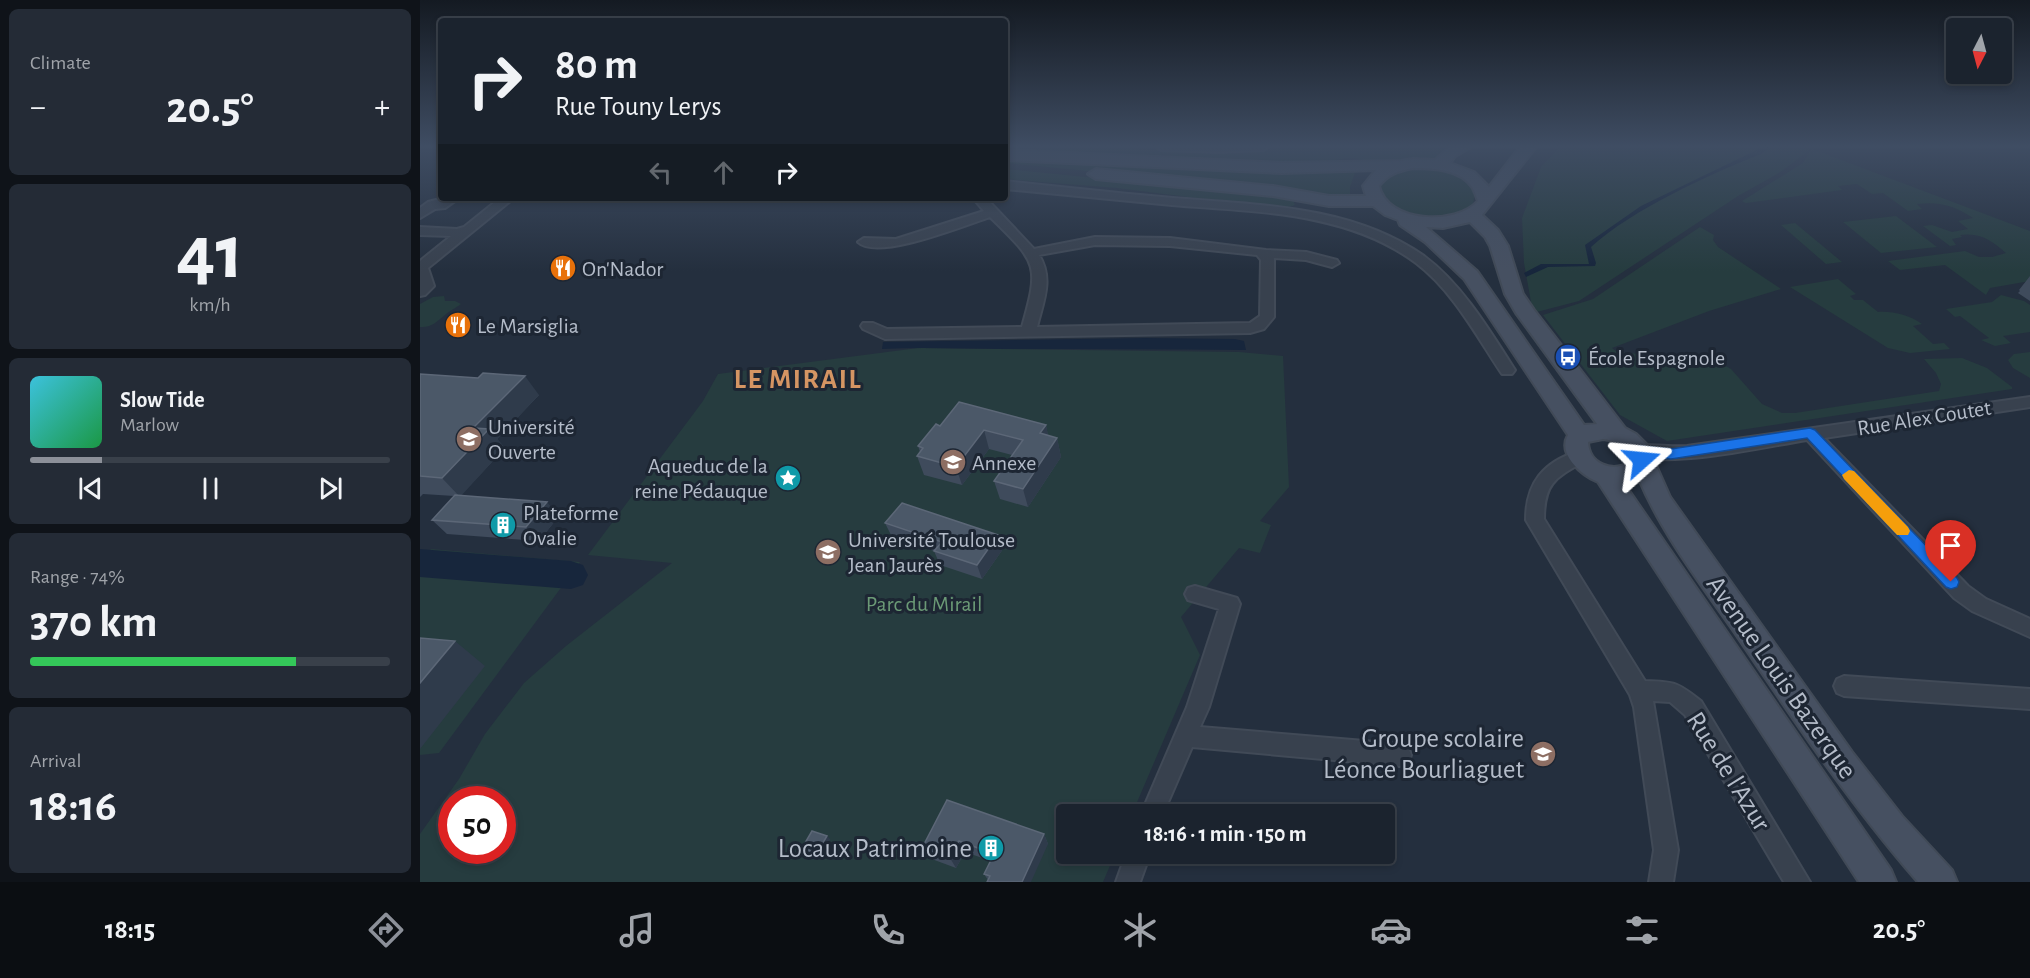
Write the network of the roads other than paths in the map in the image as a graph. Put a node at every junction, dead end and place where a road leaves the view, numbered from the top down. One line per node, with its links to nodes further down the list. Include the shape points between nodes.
1 (1037, 188): 13 (street)
2 (1236, 188): 6 (main road)
3 (1373, 188): 11 (main road, via 1372,193)
4 (1481, 188): 7 (main road)
5 (1494, 188): 7 (main road)
6 (1287, 193): 11 (main road); 13 (street, via 1300,201 1297,209)
7 (1485, 200): 15 (main road)
8 (437, 201): 14 (street)
9 (504, 201): 16 (street)
10 (982, 201): 12 (street)
11 (1383, 206): 15 (main road, via 1412,219 1431,222); 29 (main road, Avenue Louis Bazerque, via 1431,238 1471,274)
12 (992, 212): 18 (street, via 897,243); 19 (street)
13 (1288, 213): 25 (street, via 1359,229 1418,258 1458,300)
14 (420, 214)
15 (1472, 215): 28 (main road, Avenue Louis Bazerque, via 1499,246 1507,276 1526,313)
16 (467, 230): 17 (street); 22 (street, via 423,265 427,286)
17 (420, 231)
18 (864, 242)
19 (1031, 254): 20 (street, via 1095,241 1159,242); 24 (street, via 1041,275)
20 (1266, 254): 21 (street, via 1306,256); 24 (street, via 1267,317 1259,326)
21 (1332, 263)
22 (420, 292)
23 (868, 326): 24 (street, via 885,334)
24 (1028, 333)
25 (1507, 370)
26 (2030, 402): 27 (street, Rue Alex Coutet)
27 (1810, 433): 30 (street, Rue Alex Coutet); 33 (street, via 1961,592 1979,605)
28 (1617, 434): 29 (main road, via 1596,430); 30 (main road, Avenue Louis Bazerque, via 1634,444)
29 (1579, 447): 31 (main road, Avenue Louis Bazerque, via 1586,465); 35 (street, via 1540,485 1534,504 1535,520)
30 (1641, 455): 31 (main road, via 1641,467 1635,472 1627,476); 45 (main road, Avenue Louis Bazerque, via 1660,501 1700,562 1841,763)
31 (1606, 475): 44 (main road, Avenue Louis Bazerque)
32 (1195, 594): 37 (street, via 1230,604)
33 (2030, 628)
34 (1844, 686): 36 (street)
35 (1639, 691): 42 (street, via 1645,707 1666,850); 43 (street, Rue de l'Azur, via 1674,692 1693,708)
36 (2030, 699)
37 (1187, 736): 38 (street); 39 (street)
38 (1400, 755)
39 (1156, 804)
40 (1134, 864): 41 (street)
41 (1128, 882)
42 (1661, 882)
43 (1798, 882)
44 (1879, 882)
45 (1940, 882)

